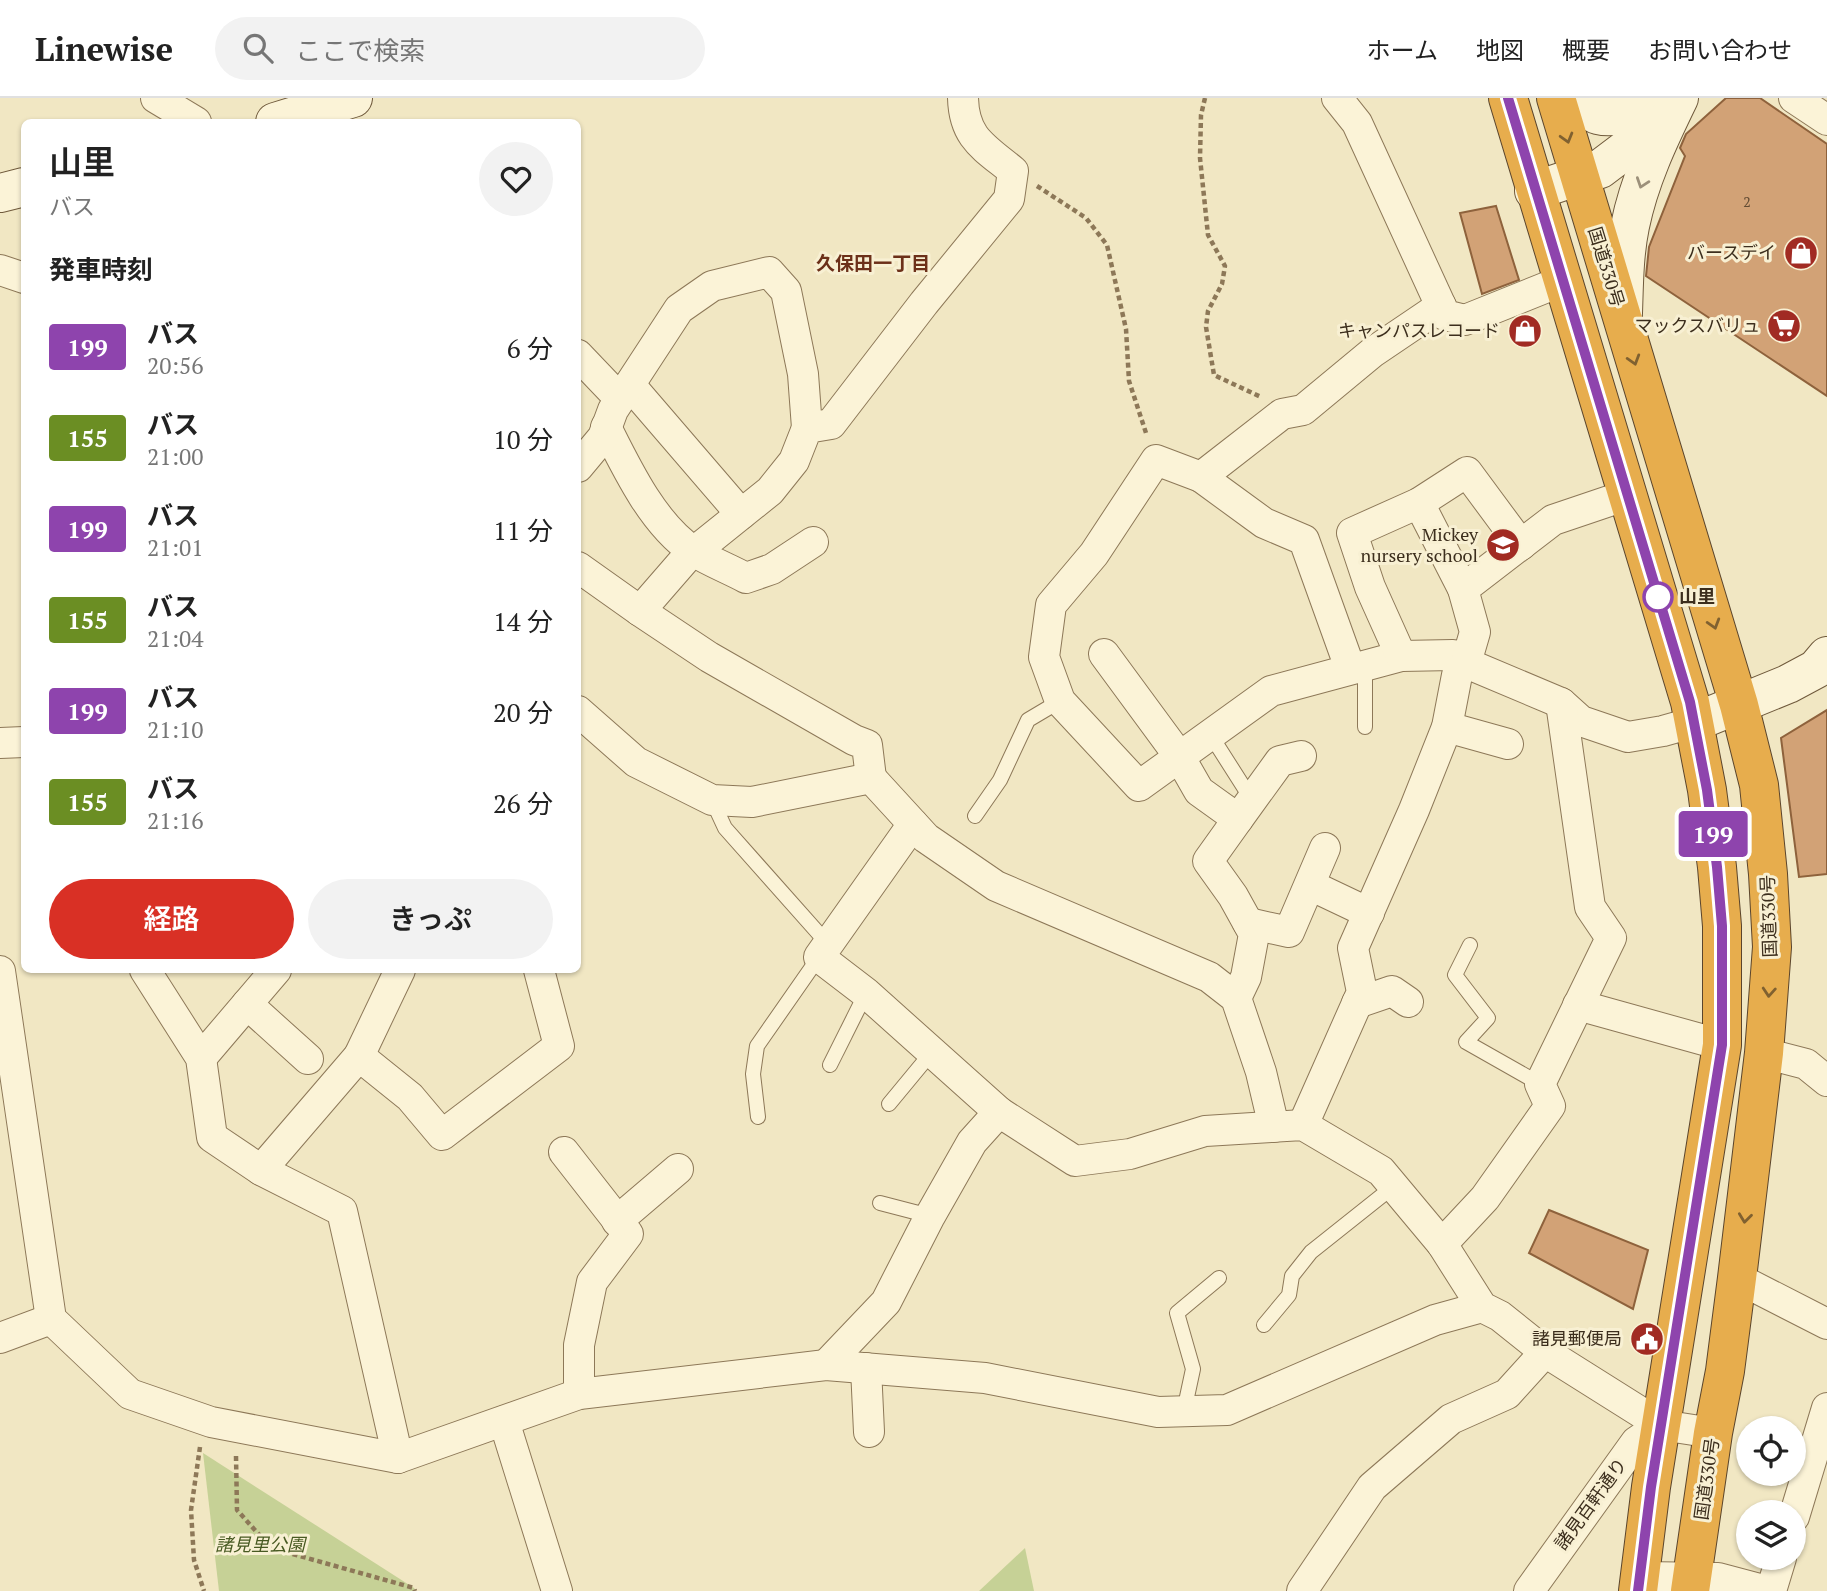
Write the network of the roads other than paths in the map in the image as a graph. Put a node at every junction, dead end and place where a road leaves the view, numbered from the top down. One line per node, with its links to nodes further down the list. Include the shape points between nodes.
1 (156, 98): 11 (street)
2 (353, 98): 12 (main road)
3 (963, 98): 26 (street, via 963,119 976,140 1013,170 1009,199 831,424)
4 (1337, 98): 21 (street, via 1357,123)
5 (1508, 98): 16 (highway)
6 (1556, 98): 14 (highway, 国道330号, one-way to 14)
7 (1576, 98): 8 (main road, via 1597,114 1621,115)
8 (1661, 98)
9 (1677, 98): 14 (main road, via 1637,141 1600,169); 22 (main road, one-way to 22, via 1641,185 1630,225)
10 (1794, 98): 13 (street)
11 (191, 119)
12 (286, 119)
13 (1827, 120)
14 (1579, 177): 16 (main road); 22 (highway, 国道330号)
15 (21, 188): 17 (main road)
16 (1534, 191): 20 (highway)
17 (0, 193)
18 (0, 270): 19 (street)
19 (21, 277)
20 (1562, 281): 21 (street, via 1465,320 1445,315); 29 (highway)
21 (1441, 306): 28 (street, via 1373,352 1303,410 1282,414)
22 (1623, 323): 45 (highway, 国道330号, one-way to 45)
23 (581, 357): 24 (street)
24 (625, 392): 25 (street); 26 (street, via 679,309 712,286 769,272 786,291 803,374); 31 (street)
25 (607, 427): 27 (street); 34 (street, via 634,482 669,529)
26 (807, 428): 31 (street, via 794,461 769,491)
27 (581, 463)
28 (1201, 478): 42 (street, via 1264,523 1304,540); 43 (street, via 1156,460 1094,554 1051,605 1044,657)
29 (1627, 495): 33 (street, via 1553,520); 47 (highway)
30 (1419, 503): 33 (street, via 1467,472); 36 (street); 39 (street, via 1352,533)
31 (741, 514): 34 (street)
32 (813, 542): 34 (street, via 772,569 746,578)
33 (1521, 545): 36 (street)
34 (692, 550): 37 (street)
35 (581, 569): 37 (street)
36 (1463, 589): 41 (street, via 1475,632)
37 (640, 611): 56 (street, via 709,657 867,745)
38 (1104, 654): 54 (street)
39 (1401, 656): 41 (street, via 1453,655); 42 (street)
40 (1827, 656): 45 (main road, via 1816,669)
41 (1466, 663): 44 (street); 49 (street, via 1457,675)
42 (1358, 666): 48 (lane); 50 (street, via 1271,691)
43 (1060, 701): 54 (street, via 1139,786); 59 (lane, via 1028,720 999,780)
44 (1561, 703): 47 (street, via 1581,722 1628,737); 77 (street, via 1590,907 1611,938)
45 (1739, 705): 47 (main road); 80 (highway, 国道330号, one-way to 80, via 1759,785 1768,874 1772,947)
46 (581, 714): 57 (street, via 636,762)
47 (1695, 722): 78 (highway, via 1722,926)
48 (1365, 727)
49 (1447, 727): 53 (street); 63 (street)
50 (1210, 734): 54 (street); 58 (lane)
51 (21, 742): 52 (street)
52 (0, 743)
53 (1508, 744)
54 (1179, 756): 58 (street, via 1199,791)
55 (1301, 756): 58 (street, via 1280,761)
56 (871, 778): 57 (street, via 752,802); 60 (street)
57 (712, 800): 66 (lane, via 725,828)
58 (1245, 809): 64 (street, via 1208,861)
59 (975, 816)
60 (913, 824): 66 (street); 73 (street, via 996,886 1209,977)
61 (1325, 848): 62 (street)
62 (1310, 885): 63 (street); 64 (street, via 1289,932)
63 (1369, 913): 75 (street, via 1353,948 1362,992)
64 (1248, 923): 73 (street, via 1254,933 1246,977)
65 (1470, 945): 86 (lane, via 1455,975 1488,1018 1466,1042)
66 (823, 950): 72 (street); 89 (lane, via 757,1046 753,1074)
67 (0, 971): 103 (street)
68 (147, 973): 82 (street)
69 (273, 973): 76 (street)
70 (399, 973): 81 (street)
71 (539, 973): 81 (street, via 559,1046 442,1135 410,1097)
72 (866, 993): 79 (street); 84 (lane)
73 (1236, 998): 91 (street)
74 (1408, 1002): 75 (street, via 1392,991)
75 (1357, 1003): 90 (street)
76 (247, 1004): 82 (street); 83 (street)
77 (1578, 1005): 78 (street); 86 (street)
78 (1722, 1045): 114 (highway)
79 (932, 1052): 87 (lane); 88 (street)
80 (1764, 1054): 85 (street, via 1806,1064); 101 (highway, 国道330号, one-way to 101)
81 (359, 1056): 94 (street)
82 (201, 1058): 94 (street, via 212,1137)
83 (308, 1059)
84 (830, 1065)
85 (1827, 1080)
86 (1540, 1084): 99 (street, via 1550,1106 1485,1198)
87 (889, 1104)
88 (999, 1112): 91 (street, via 1075,1161 1130,1154 1205,1131); 97 (street, via 972,1142)
89 (758, 1117)
90 (1303, 1125): 91 (street); 95 (street, via 1381,1171)
91 (1274, 1127)
92 (564, 1152): 98 (street)
93 (678, 1169): 98 (street)
94 (261, 1171): 117 (street, via 342,1211)
95 (1394, 1186): 99 (street); 105 (lane, via 1311,1252 1292,1276 1289,1295)
96 (880, 1203): 97 (lane)
97 (930, 1216): 108 (street, via 886,1301)
98 (617, 1221): 110 (street, via 628,1234 592,1282 579,1345)
99 (1443, 1244): 102 (street)
100 (1219, 1278): 112 (lane, via 1177,1313 1193,1369)
101 (1737, 1278): 104 (street); 116 (highway, 国道330号)
102 (1482, 1307): 107 (street); 112 (street, via 1435,1320 1227,1410)
103 (51, 1318): 106 (street); 117 (street, via 131,1394 211,1422)
104 (1827, 1324)
105 (1264, 1325)
106 (0, 1338)
107 (1545, 1352): 114 (street); 123 (street, via 1507,1394 1451,1419 1372,1487)
108 (826, 1365): 109 (street); 110 (street)
109 (866, 1368): 112 (street, via 985,1378 1158,1412); 115 (street)
110 (579, 1394): 113 (street)
111 (1827, 1408): 118 (street)
112 (1184, 1411)
113 (504, 1420): 117 (street); 122 (street)
114 (1661, 1425): 116 (street); 120 (highway); 124 (street, 諸見百軒通り, via 1636,1442)
115 (869, 1432)
116 (1713, 1433): 121 (highway, 国道330号)
117 (398, 1458)
118 (1799, 1500)
119 (1777, 1570): 125 (street)
120 (1638, 1584): 121 (street)
121 (1691, 1584): 125 (street, via 1718,1578)
122 (557, 1591)
123 (1302, 1591)
124 (1529, 1591)
125 (1769, 1591)

